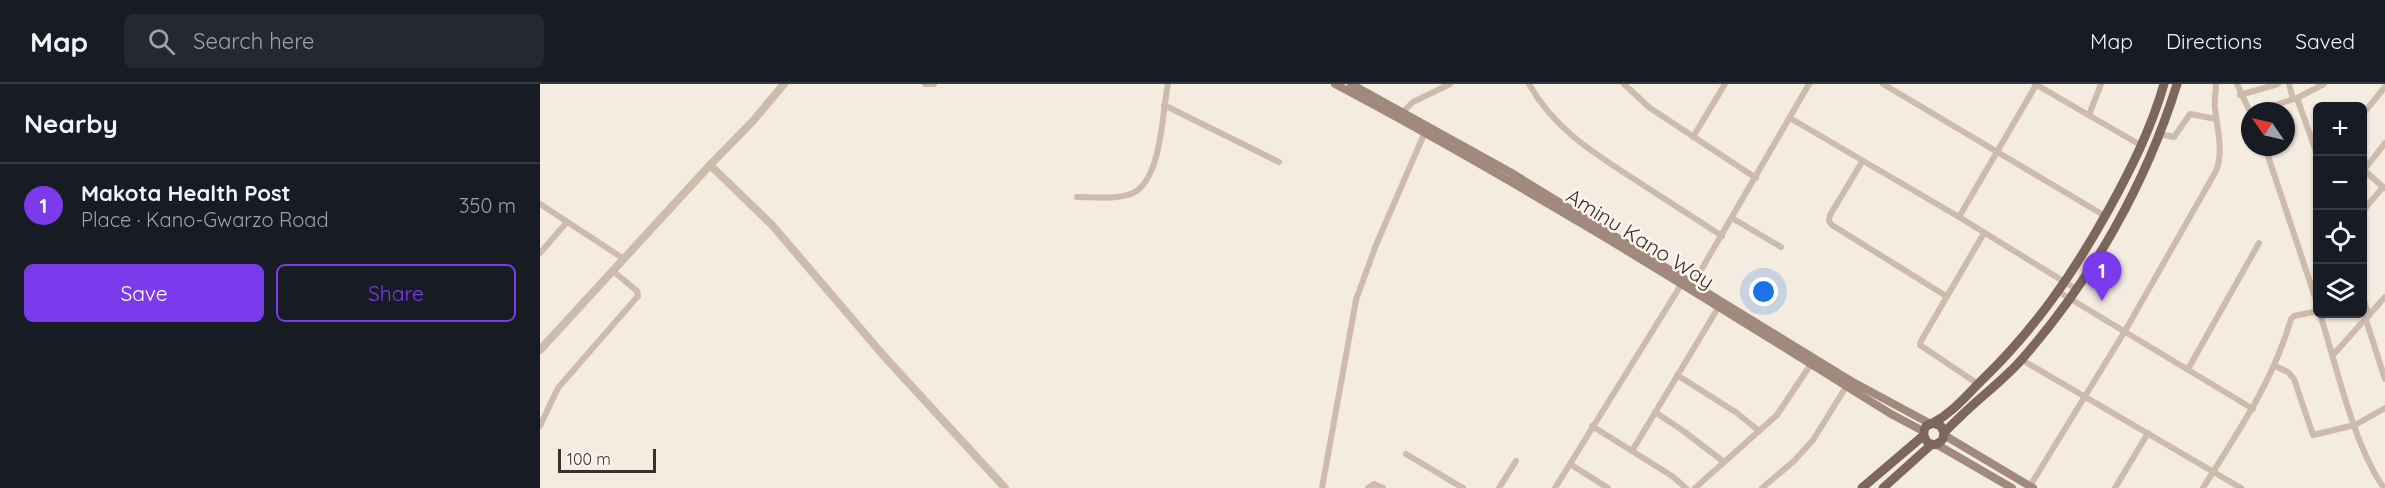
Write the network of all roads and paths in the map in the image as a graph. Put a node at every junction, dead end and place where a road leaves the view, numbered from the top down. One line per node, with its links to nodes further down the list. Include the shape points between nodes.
1 (784, 84): 45 (street)
2 (925, 84): 3 (street)
3 (934, 84)
4 (1168, 84): 27 (street)
5 (1335, 84): 33 (main road, Aminu Kano Way)
6 (1351, 84): 29 (main road, Aminu Kano Way)
7 (1450, 84): 29 (street, via 1413,102)
8 (1529, 84): 57 (street, via 1557,122 1583,146)
9 (1624, 84): 35 (street, via 1650,108)
10 (1725, 84): 35 (street)
11 (1809, 84): 31 (street)
12 (1883, 84): 39 (street)
13 (2102, 84): 30 (street)
14 (2164, 84): 38 (main road)
15 (2177, 84): 34 (main road)
16 (2216, 84): 32 (street)
17 (2237, 84): 23 (street)
18 (2278, 84): 23 (street)
19 (2289, 84): 24 (street)
20 (2324, 84): 24 (street)
21 (2035, 85): 30 (street); 39 (street)
22 (2385, 87): 28 (street)
23 (2240, 95): 25 (street)
24 (2295, 99): 26 (street); 41 (street)
25 (2244, 102)
26 (2286, 102)
27 (1164, 105): 42 (street); 49 (street, via 1155,157 1143,185 1133,194)
28 (2367, 109)
29 (1403, 112): 36 (main road, Aminu Kano Way)
30 (2089, 115): 38 (street)
31 (1790, 118): 43 (street); 47 (street)
32 (2216, 119): 34 (street, via 2190,114 2174,137); 78 (street, via 2220,150 2216,171)
33 (1425, 132): 36 (main road, Aminu Kano Way); 112 (street, via 1356,300)
34 (2160, 134): 67 (main road, via 2130,200)
35 (1693, 137): 47 (street)
36 (1442, 138): 63 (main road, Aminu Kano Way, via 1535,187)
37 (2385, 143): 44 (street)
38 (2142, 146): 52 (main road)
39 (1998, 151): 52 (street); 53 (street)
40 (2268, 156): 68 (street)
41 (2318, 156)
42 (1279, 162)
43 (1862, 162): 53 (street); 70 (street, via 1829,221)
44 (2367, 164)
45 (710, 165): 61 (street); 110 (street, via 772,225)
46 (2367, 173): 48 (street)
47 (1756, 178): 54 (street)
48 (2384, 188): 51 (street)
49 (1077, 197)
50 (540, 204): 55 (street)
51 (2364, 210)
52 (2105, 216): 64 (main road)
53 (1959, 217): 56 (street)
54 (1732, 218): 57 (street); 59 (street)
55 (567, 222): 60 (street); 61 (street)
56 (1984, 233): 64 (street); 70 (street)
57 (1722, 236): 65 (street)
58 (2259, 243): 87 (street)
59 (1781, 247)
60 (540, 253)
61 (624, 259): 62 (street)
62 (613, 271): 80 (street); 97 (street, via 638,295 558,388)
63 (1667, 272): 65 (main road, Aminu Kano Way); 66 (main road, Aminu Kano Way)
64 (2065, 282): 67 (street); 69 (main road)
65 (1694, 284): 79 (main road, Aminu Kano Way)
66 (1681, 285): 73 (main road, Aminu Kano Way); 98 (street)
67 (2076, 290): 72 (main road)
68 (2313, 291)
69 (2059, 292): 72 (street); 90 (main road, via 2034,326)
70 (1946, 296): 90 (street, via 1920,345)
71 (2385, 297): 77 (street)
72 (2070, 298): 78 (street); 84 (main road)
73 (1718, 308): 79 (main road, Aminu Kano Way); 88 (street)
74 (2313, 313): 86 (street, via 2291,319)
75 (2367, 314): 77 (street)
76 (2321, 318): 82 (street)
77 (2368, 318): 82 (street); 83 (street)
78 (2125, 332): 87 (street); 92 (street)
79 (1769, 334): 85 (main road, Aminu Kano Way); 99 (main road, Aminu Kano Way)
80 (540, 350)
81 (2385, 353): 83 (street)
82 (2333, 355): 96 (street)
83 (2379, 358): 89 (street)
84 (2022, 360): 92 (street); 102 (main road)
85 (1811, 364): 91 (main road, Aminu Kano Way); 100 (street, via 1777,415)
86 (2275, 366): 94 (street); 96 (street, via 2294,379 2312,434)
87 (2188, 369): 94 (street)
88 (1677, 375): 95 (street); 100 (street)
89 (2385, 380)
90 (1978, 384): 99 (main road)
91 (1846, 387): 99 (main road, Aminu Kano Way); 121 (street, via 1813,440)
92 (2084, 397): 101 (street); 111 (street)
93 (2385, 408): 96 (street)
94 (2253, 409): 109 (street)
95 (1655, 412): 104 (street); 107 (street)
96 (2355, 425): 128 (street, via 2374,475)
97 (540, 426)
98 (1592, 426): 104 (street); 108 (street)
99 (1927, 428): 102 (main road, via 1941,426); 103 (main road, via 1926,441); 122 (main road)
100 (1759, 431): 107 (street)
101 (2148, 433): 109 (street); 125 (street)
102 (1944, 434): 103 (main road); 111 (main road)
103 (1934, 444): 123 (main road); 124 (main road)
104 (1632, 451): 119 (street)
105 (1406, 454): 115 (street)
106 (1516, 461): 116 (street)
107 (1724, 462): 120 (street)
108 (1570, 464): 117 (street); 118 (street)
109 (2213, 471): 126 (street); 127 (street)
110 (1000, 486)
111 (2031, 487)
112 (1322, 488)
113 (1368, 488): 114 (street, via 1374,484)
114 (1383, 488)
115 (1463, 488)
116 (1499, 488)
117 (1555, 488)
118 (1608, 488)
119 (1686, 488)
120 (1695, 488)
121 (1762, 488)
122 (1862, 488)
123 (1883, 488)
124 (2012, 488)
125 (2115, 488)
126 (2203, 488)
127 (2241, 488)
128 (2384, 488)

